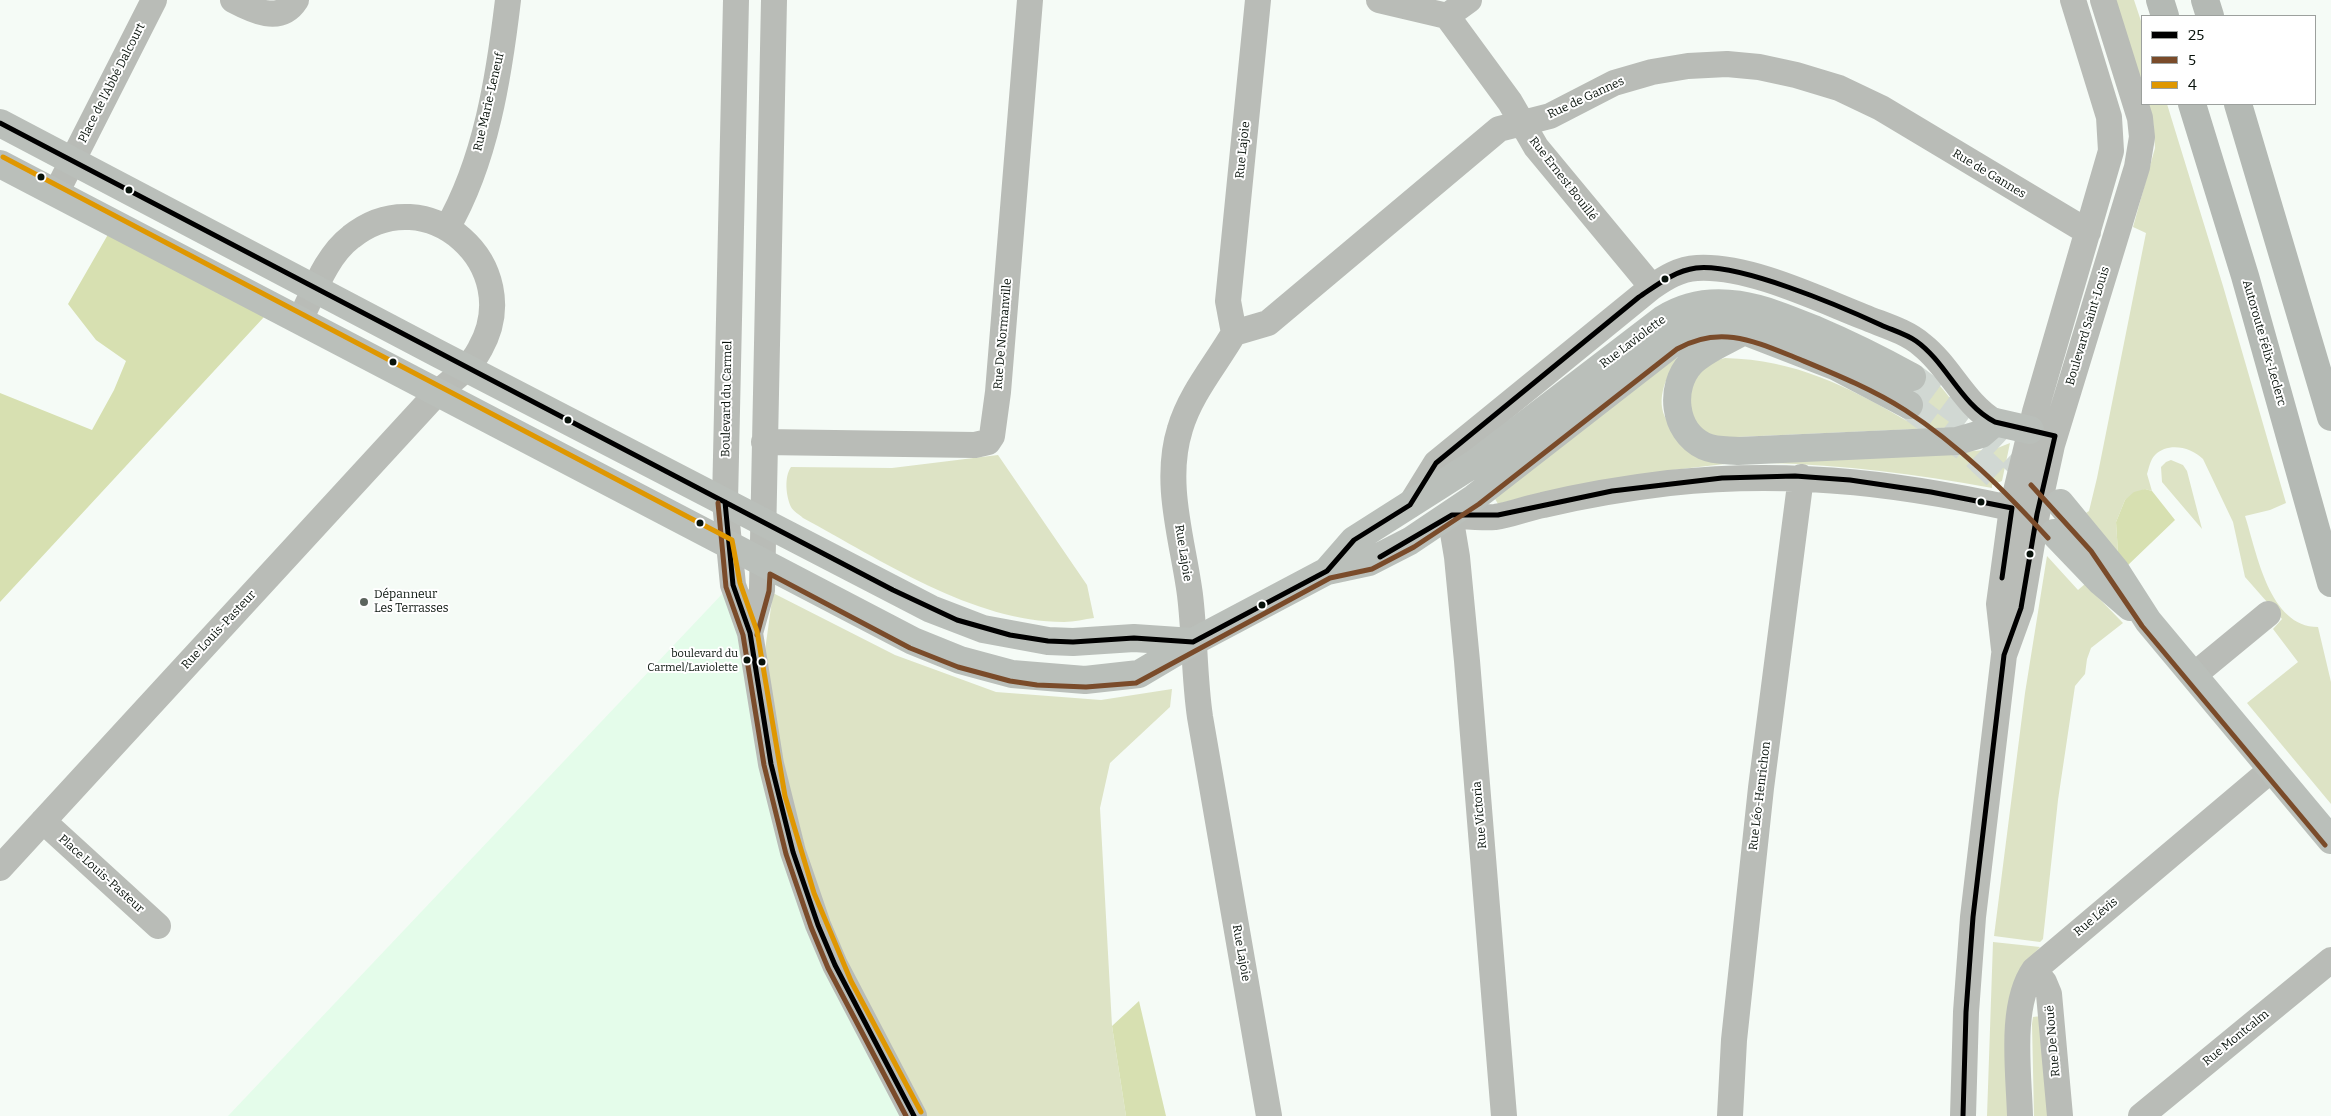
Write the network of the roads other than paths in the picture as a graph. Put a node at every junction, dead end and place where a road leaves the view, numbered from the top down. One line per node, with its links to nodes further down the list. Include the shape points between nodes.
1 (154, 0): 22 (street, Place de l'Abbé Dalcourt)
2 (233, 0): 3 (street, via 253,11 272,14 289,9)
3 (296, 0)
4 (508, 0): 27 (street, Rue Marie-Leneuf, via 485,127 466,187)
5 (736, 0): 23 (street, Boulevard du Carmel)
6 (774, 0): 24 (street, Boulevard du Carmel)
7 (1030, 0): 41 (street, Rue De Normanville, via 992,436 988,442 975,445)
8 (1258, 0): 33 (street, Rue Lajoie, via 1228,301)
9 (1378, 0): 17 (street)
10 (1469, 0): 17 (street)
11 (2073, 0): 28 (street, Boulevard Saint-Louis, via 2112,135 2109,162)
12 (2103, 0): 40 (street, Boulevard Saint-Louis, via 2140,118 2142,137 2137,167)
13 (2160, 0): 15 (highway)
14 (2205, 0): 16 (highway)
15 (2165, 15)
16 (2210, 15)
17 (1447, 16): 21 (street, Rue Ernest Bouillé)
18 (2192, 105): 52 (highway, Autoroute Félix-Leclerc, via 2245,276)
19 (2238, 105): 38 (highway)
20 (0, 122): 22 (main road)
21 (1522, 123): 28 (street, Rue de Gannes, via 1550,116 1614,83 1652,72 1709,64 1775,70 1839,88 1881,108); 29 (street, Rue Ernest Bouillé, via 1536,147); 33 (street, Rue de Gannes, via 1496,131 1268,323)
22 (72, 160): 26 (street, Place de l'Abbé Dalcourt); 30 (main road)
23 (732, 160): 24 (street); 43 (street, Boulevard du Carmel)
24 (771, 162): 41 (street, Boulevard du Carmel)
25 (0, 164): 26 (main road, Rue Laviolette)
26 (56, 193): 31 (main road, Rue Laviolette)
27 (447, 228): 30 (street, via 418,218 404,217 376,223 341,246); 34 (street, via 477,255 492,294 492,315 487,335)
28 (2088, 232): 40 (street, Boulevard Saint-Louis)
29 (1652, 287): 39 (street, Rue Laviolette, via 1685,270 1721,269 1746,274 1848,311 1920,343 1938,360 1976,408); 44 (street, Rue Laviolette, via 1436,463)
30 (316, 288): 31 (street); 34 (main road)
31 (300, 320): 36 (main road, Rue Laviolette)
32 (1744, 331): 37 (main road, Rue Laviolette, via 1837,367); 39 (main road, via 1697,358 1679,385 1677,400 1683,425 1695,440 1711,448 1738,451 1957,441 1981,434); 46 (main road, Rue Laviolette, via 1708,328 1673,344)
33 (1234, 333): 55 (street, Rue Lajoie, via 1191,402 1176,446 1173,488 1190,595)
34 (467, 368): 36 (street, Rue Louis-Pasteur); 43 (main road)
35 (1912, 377): 44 (main road, Rue Laviolette, via 1859,349 1760,308 1724,302 1696,305 1664,319 1482,458)
36 (438, 392): 49 (main road, Rue Laviolette); 59 (street, Rue Louis-Pasteur)
37 (1909, 404)
38 (2331, 417)
39 (1995, 422): 40 (main road)
40 (2042, 433): 45 (street, Boulevard Saint-Louis); 47 (street, Boulevard Saint-Louis)
41 (764, 442): 48 (street, Boulevard du Carmel)
42 (1801, 477): 45 (street, via 1898,486); 46 (street, via 1732,477 1669,483 1574,498 1495,517); 68 (street, Rue Léo-Henrichon, via 1761,788 1734,1040)
43 (725, 502): 48 (main road); 49 (street, Boulevard du Carmel)
44 (1410, 505): 51 (main road, Rue Laviolette, via 1354,540)
45 (2012, 508): 47 (street); 56 (street, Boulevard Saint-Louis, via 1999,604)
46 (1450, 515): 51 (main road, Rue Laviolette, via 1369,562); 67 (street, Rue Victoria, via 1468,661)
47 (2050, 517): 56 (street, Boulevard Saint-Louis); 57 (main road, via 2101,582 2148,621)
48 (764, 523): 50 (street, Boulevard du Carmel); 55 (main road, via 908,598 983,629 1048,641 1134,638)
49 (727, 546): 50 (main road, Rue Laviolette); 54 (street, Boulevard du Carmel, via 733,585)
50 (762, 562): 54 (street, Boulevard du Carmel, via 762,590); 55 (main road, Rue Laviolette, via 913,642 960,660 1012,674 1086,680 1134,676)
51 (1327, 572): 55 (main road, Rue Laviolette)
52 (2331, 583)
53 (2268, 614): 57 (street)
54 (750, 633): 65 (street, Boulevard du Carmel, via 778,798 807,896 844,984)
55 (1193, 642): 66 (street, Rue Lajoie, via 1200,717)
56 (2004, 655): 69 (street, Boulevard Saint-Louis, via 1973,917)
57 (2194, 675): 58 (main road)
58 (2272, 769): 60 (main road); 64 (street, Rue Lévis)
59 (43, 821): 61 (street, Rue Louis-Pasteur); 62 (street, Place Louis-Pasteur)
60 (2331, 840)
61 (0, 868)
62 (158, 926)
63 (2331, 960): 72 (street, Rue Montcalm)
64 (2034, 970): 70 (street, Rue Lévis, via 2021,1006); 71 (street, Rue De Nouë, via 2049,994)
65 (914, 1116)
66 (1269, 1116)
67 (1504, 1116)
68 (1730, 1116)
69 (1963, 1116)
70 (2020, 1116)
71 (2060, 1116)
72 (2141, 1116)

